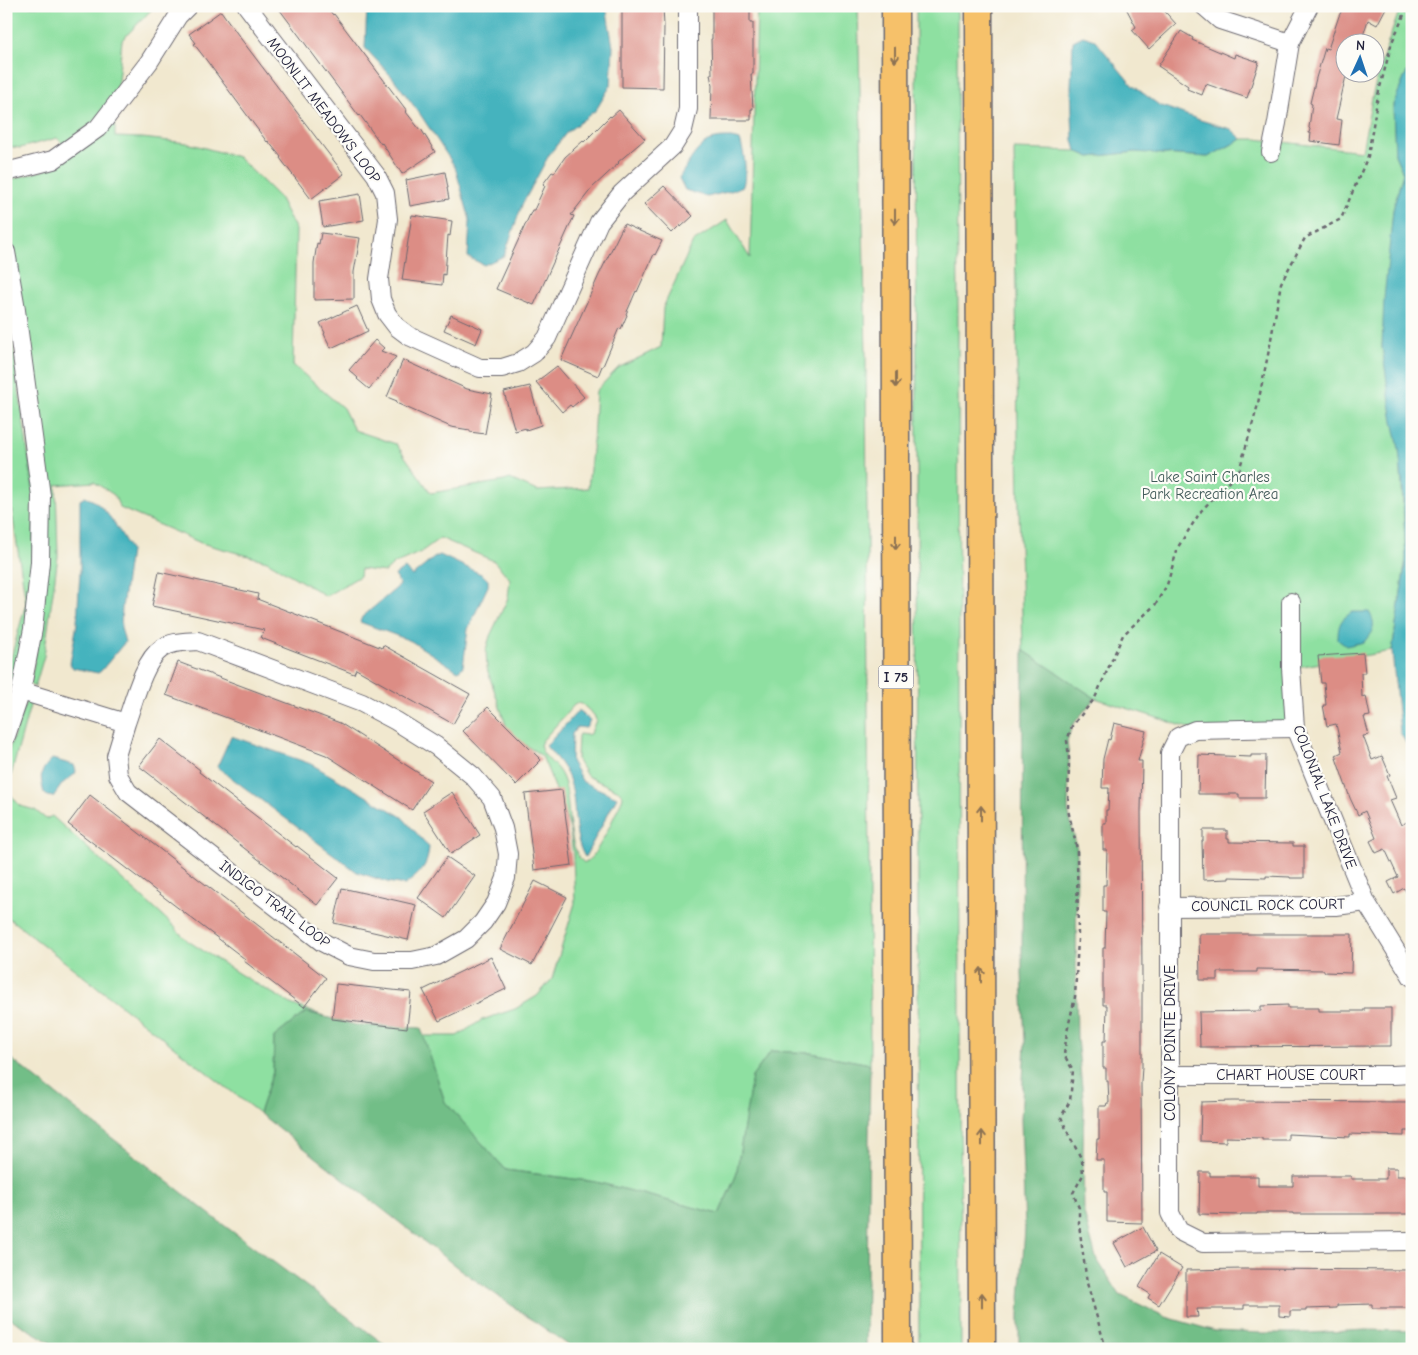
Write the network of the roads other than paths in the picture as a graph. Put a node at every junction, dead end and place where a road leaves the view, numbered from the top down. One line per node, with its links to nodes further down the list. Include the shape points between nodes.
1 (188, 6): 10 (street, via 98,128 53,160)
2 (247, 6): 3 (street, MOONLIT MEADOWS LOOP, via 376,175 385,193 388,219 379,279 381,299 387,314 409,336 480,368 502,368 534,353 547,338 599,222 622,193 673,146 683,130 688,109)
3 (688, 6)
4 (895, 6): 23 (highway, I 75, one-way to 23)
5 (979, 6): 24 (highway, one-way to 5)
6 (1204, 6): 8 (street, via 1220,20)
7 (1309, 6): 8 (street)
8 (1290, 43): 9 (street)
9 (1271, 152)
10 (6, 172)
11 (6, 252): 13 (street, via 41,496 39,572)
12 (1292, 602): 15 (street, COLONIAL LAKE DRIVE, via 1291,668)
13 (21, 691): 14 (street); 16 (street)
14 (126, 723): 14 (street, INDIGO TRAIL LOOP, via 148,662 160,649 177,642 198,641 362,703 436,746 473,776 492,798 504,828 508,854 506,878 496,903 484,922 466,938 436,956 412,961 374,961 349,956 322,942 128,792 118,775 116,756)
15 (1295, 728): 17 (street, COLONIAL LAKE DRIVE); 18 (street, COLONY POINTE DRIVE, via 1195,730 1178,737 1170,753)
16 (6, 736)
17 (1366, 902): 18 (street, COUNCIL ROCK COURT, via 1336,906); 19 (street, COLONIAL LAKE DRIVE)
18 (1169, 907): 21 (street, COLONY POINTE DRIVE)
19 (1412, 977)
20 (1412, 1074): 21 (street, CHART HOUSE COURT)
21 (1170, 1076): 22 (street, COLONY POINTE DRIVE, via 1170,1213 1179,1231 1203,1242)
22 (1412, 1241)
23 (898, 1349)
24 (982, 1349)

